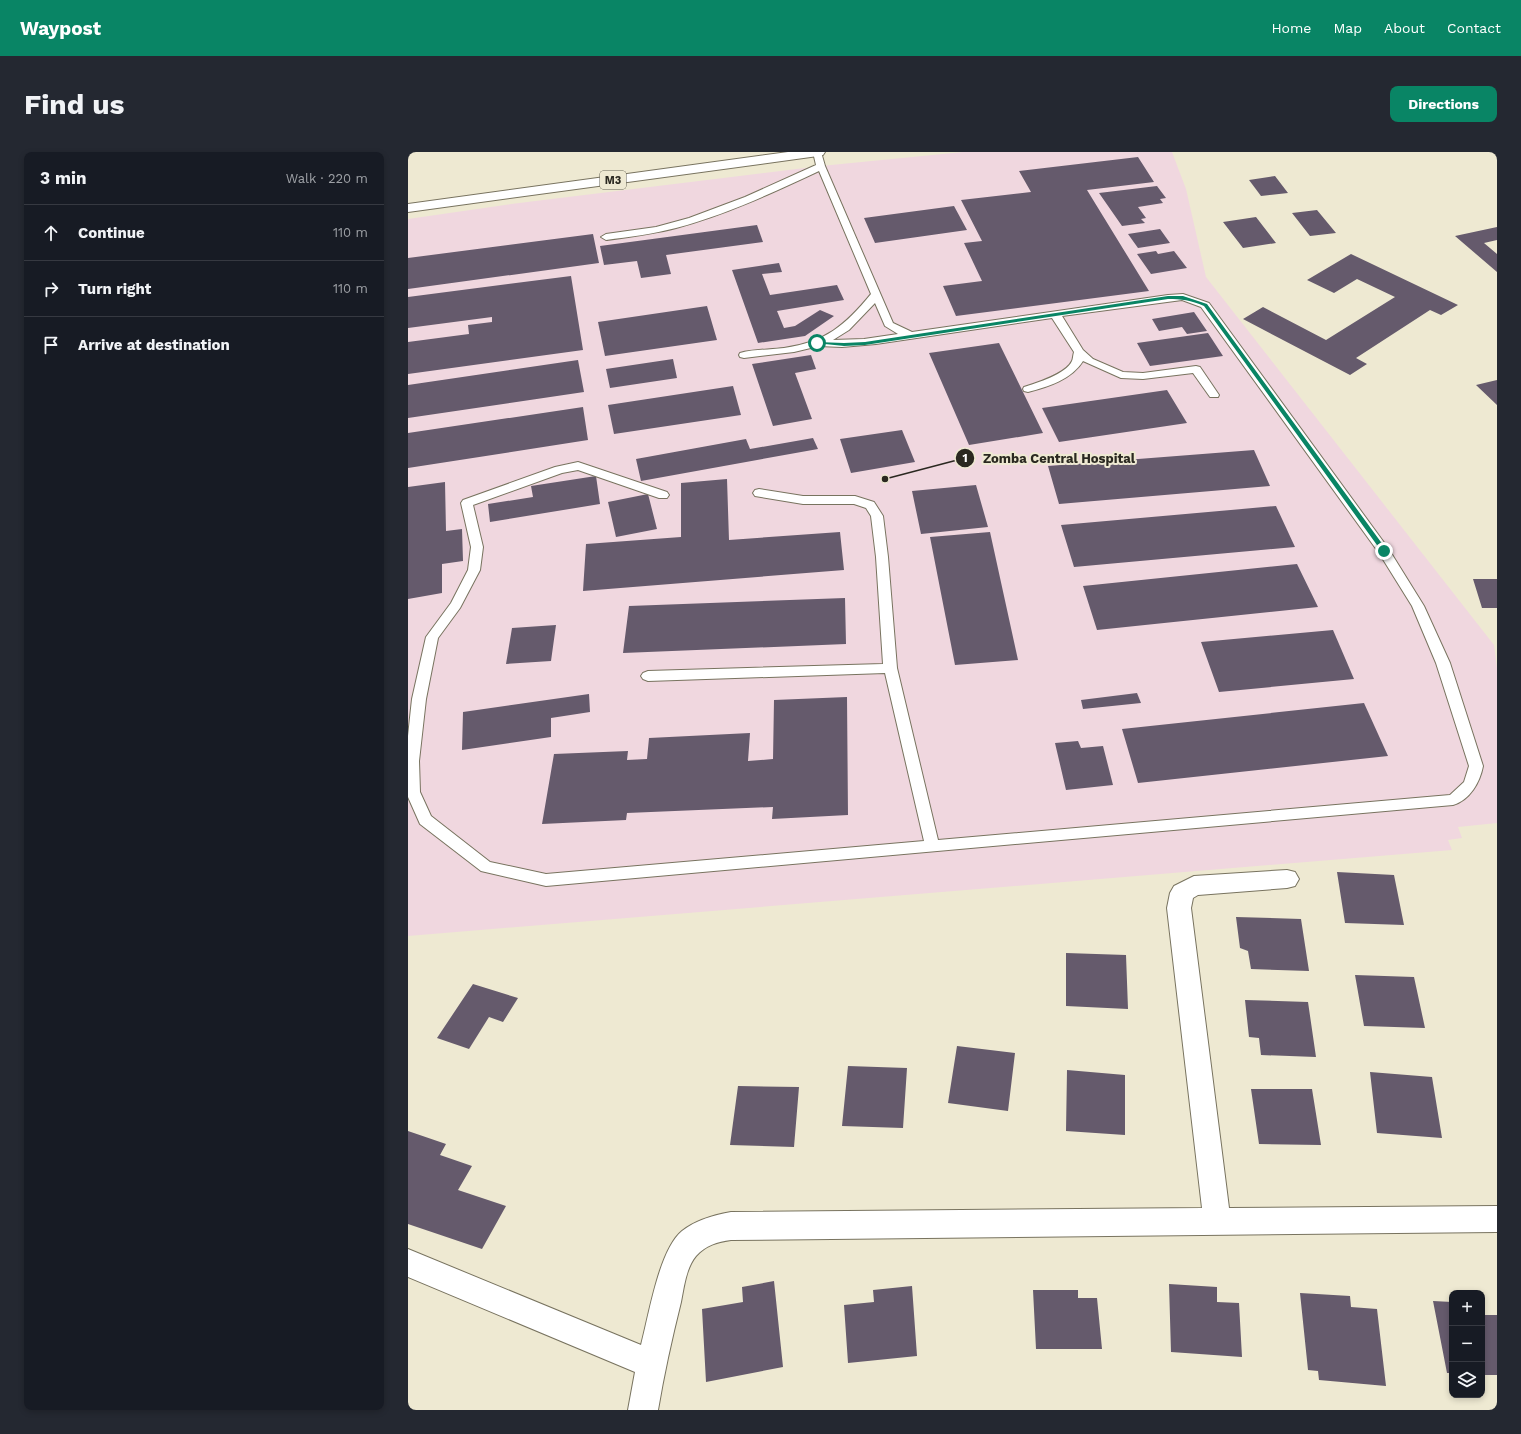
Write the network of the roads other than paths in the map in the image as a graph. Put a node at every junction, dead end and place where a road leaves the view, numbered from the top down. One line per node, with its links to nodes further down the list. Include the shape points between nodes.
1 (818, 152): 2 (lane); 3 (main road, M3)
2 (821, 166): 4 (lane, via 780,186 706,215 653,230); 5 (lane)
3 (408, 208)
4 (606, 237)
5 (876, 295): 7 (lane, via 889,324 894,329); 8 (lane, via 841,331)
6 (1055, 314): 7 (lane); 9 (lane); 17 (lane, via 1183,297 1205,305 1384,551 1418,606 1443,663 1476,766 1474,778 1468,789 1453,800)
7 (912, 335): 8 (lane, via 844,345)
8 (817, 343): 10 (lane, via 799,348)
9 (1079, 352): 11 (lane, via 1077,362 1067,371); 12 (lane, via 1089,361 1134,377 1196,369)
10 (744, 355)
11 (1028, 389)
12 (1214, 395)
13 (759, 493): 15 (lane, via 803,500 855,500 870,504 877,516 882,557)
14 (662, 495): 17 (lane, via 578,466 559,470 467,503 477,547 474,570 456,605 432,637 418,699 412,761 413,792 426,820 486,867 546,880)
15 (890, 668): 16 (lane); 17 (lane)
16 (648, 676)
17 (932, 846)
18 (1287, 879): 20 (main road, via 1194,886 1182,893 1179,908)
19 (1497, 1219): 20 (main road)
20 (1217, 1221): 22 (main road, via 717,1228 690,1241 681,1252)
21 (408, 1263): 22 (main road)
22 (651, 1364): 23 (main road)
23 (643, 1410)

